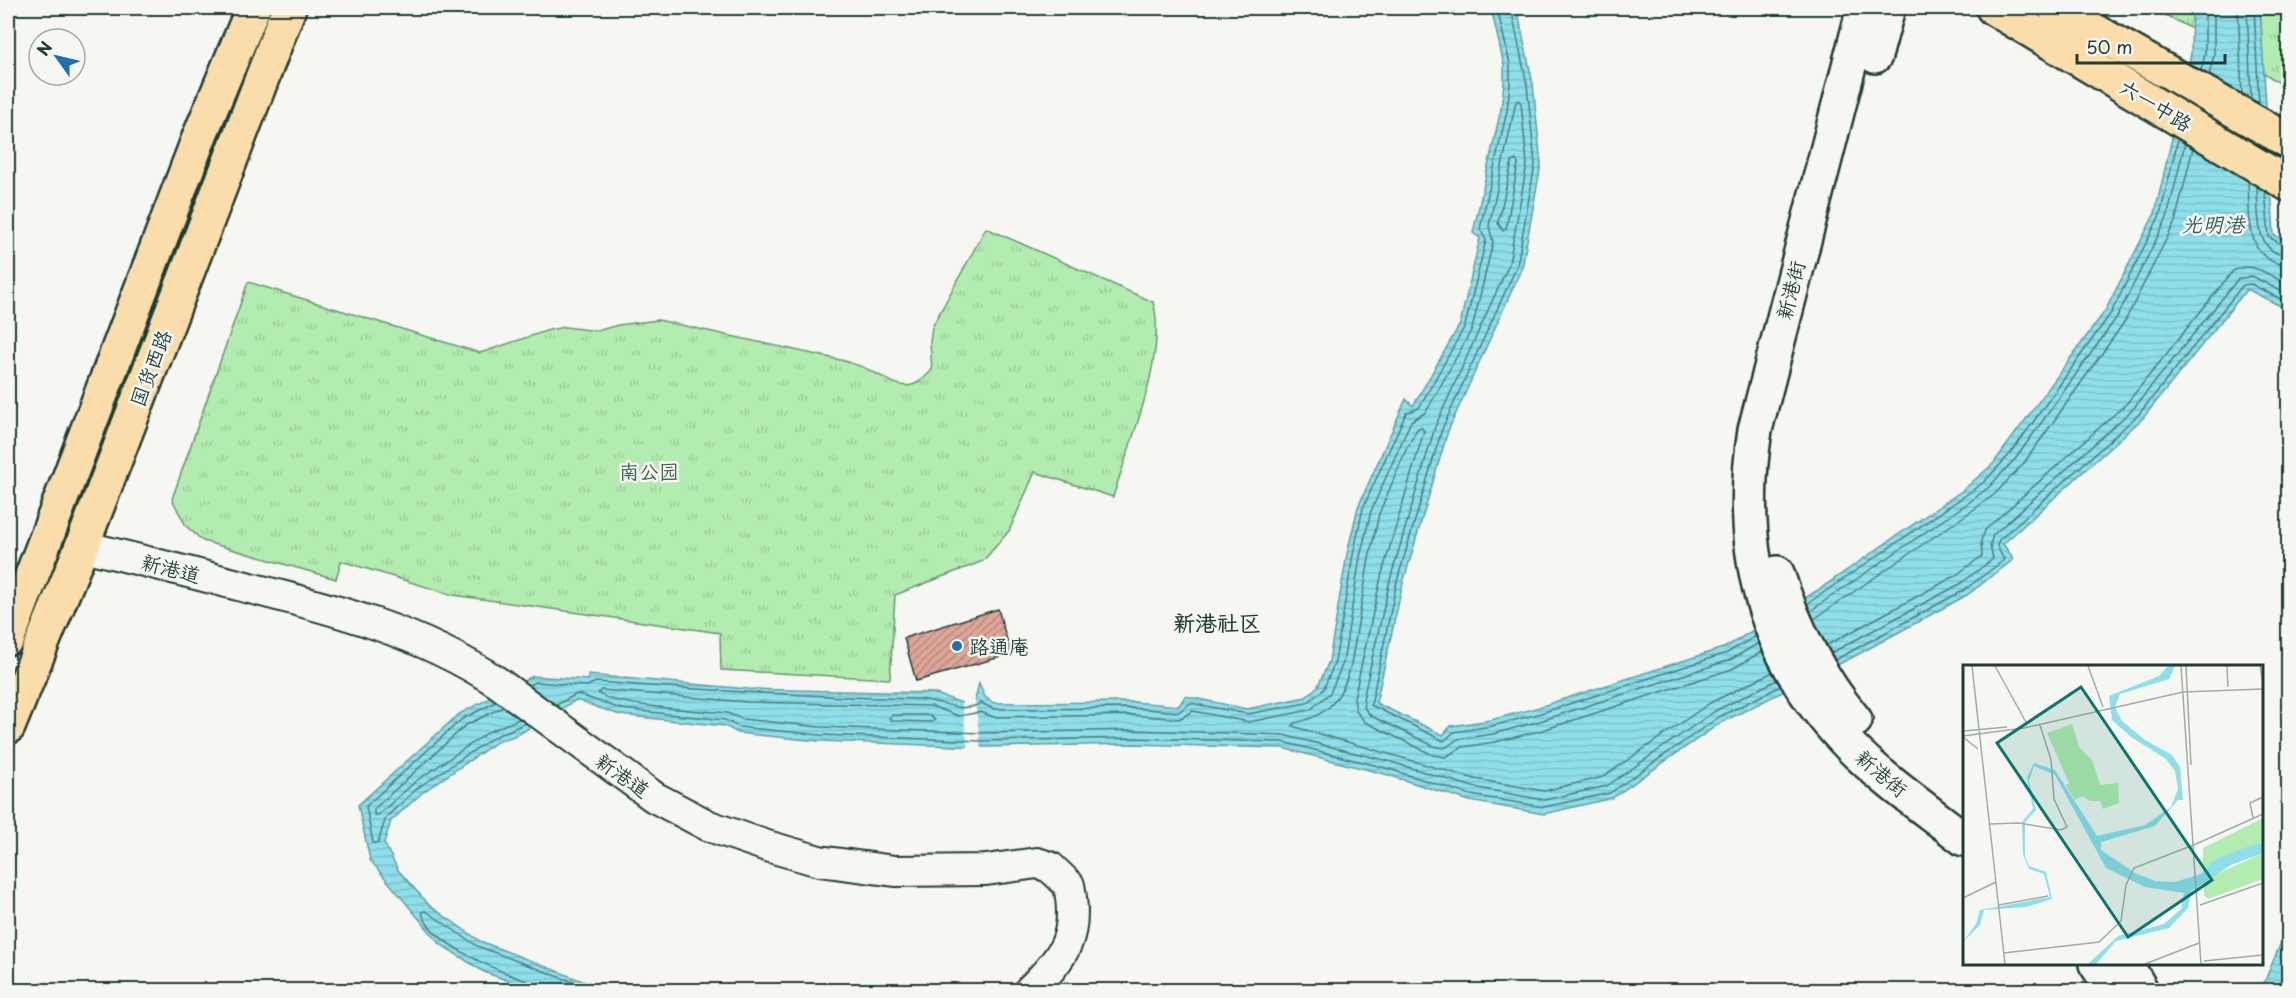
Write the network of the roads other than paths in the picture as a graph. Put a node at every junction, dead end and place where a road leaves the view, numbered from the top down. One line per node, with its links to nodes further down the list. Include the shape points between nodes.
1 (253, 8): 11 (main road, 国货西路, via 200,135)
2 (289, 8): 9 (main road, 国货西路)
3 (1864, 8): 10 (main road, 新港街, via 1755,430 1748,517)
4 (1888, 8): 10 (main road, 新港街, via 1782,405 1768,495)
5 (1994, 8): 8 (main road, 六一中路, bridge)
6 (2055, 8): 7 (main road, 六一中路)
7 (2282, 137)
8 (2278, 178)
9 (82, 546): 13 (main road, 国货西路); 18 (street, 新港道, via 328,607 430,644 497,682 654,797 709,826 767,846 819,861 895,871 986,870 1036,863 1050,867 1069,885 1073,923 1065,951)
10 (1765, 573): 12 (main road, via 1799,631)
11 (8, 638)
12 (1820, 692): 14 (main road, 新港街); 15 (main road, 新港街, via 1861,756)
13 (8, 727)
14 (1963, 809)
15 (1963, 837)
16 (2098, 965): 19 (main road)
17 (2127, 965): 20 (main road)
18 (1030, 990)
19 (2114, 990)
20 (2141, 990)

